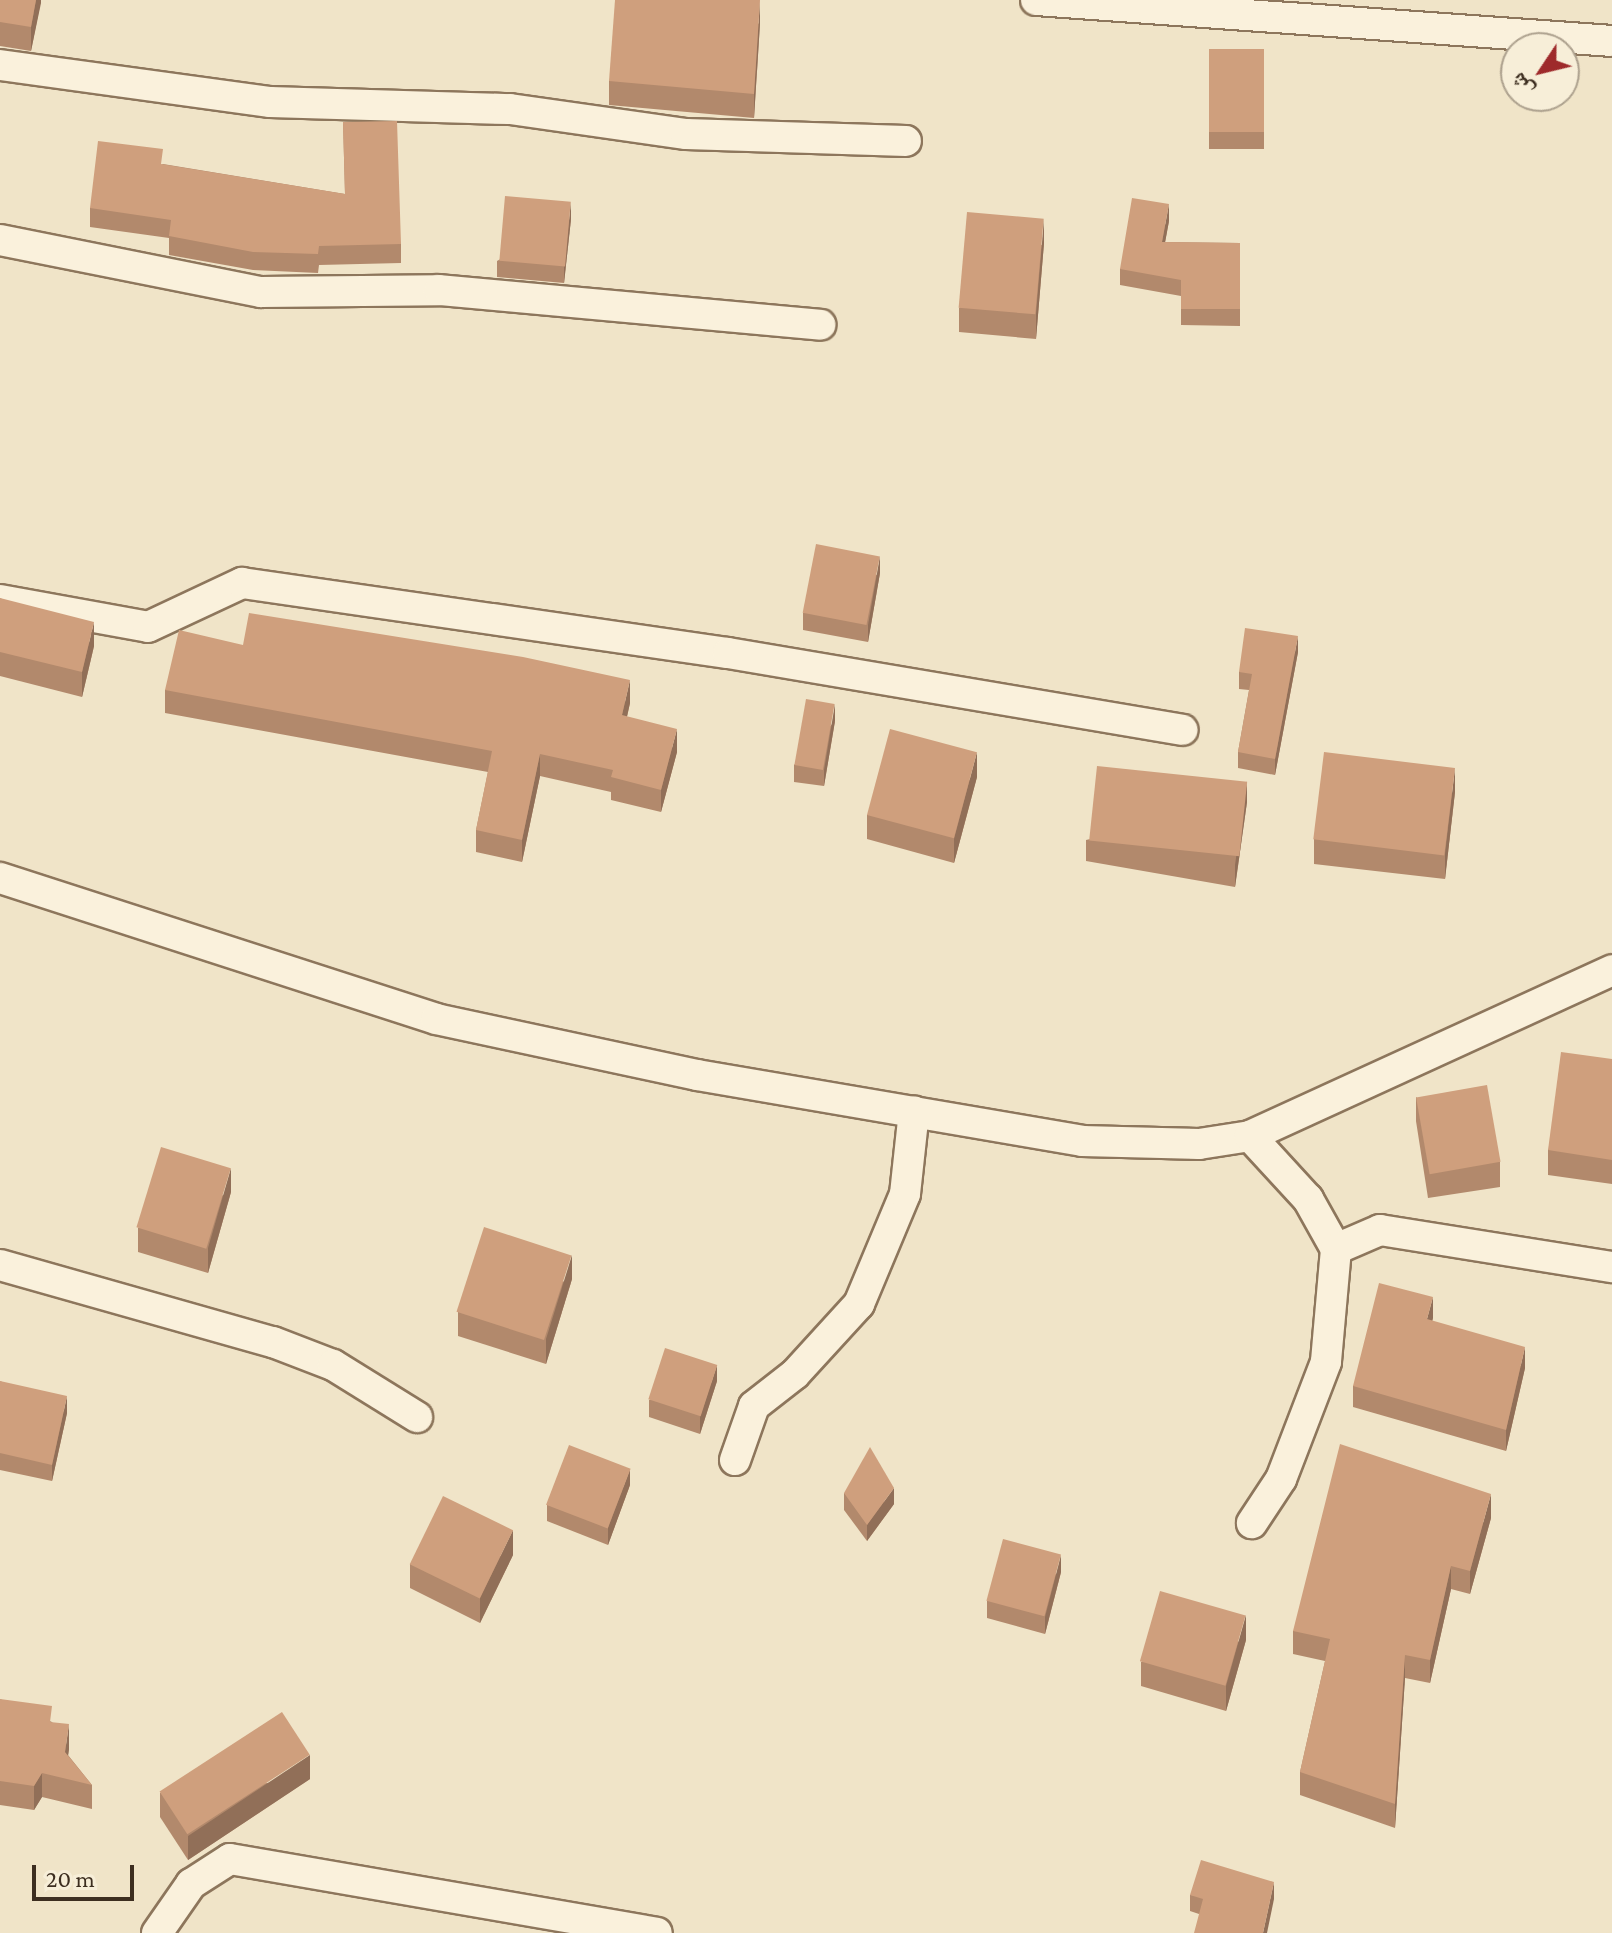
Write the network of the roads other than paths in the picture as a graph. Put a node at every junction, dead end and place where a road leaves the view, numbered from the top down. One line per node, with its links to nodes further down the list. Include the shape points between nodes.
1 (1036, 0): 2 (street)
2 (1612, 41)
3 (0, 65): 4 (street, via 270,102 510,109 686,134)
4 (906, 141)
5 (0, 240): 6 (street, via 261,292 439,290)
6 (820, 325)
7 (0, 600): 8 (street, via 148,627 242,583 728,653)
8 (1183, 730)
9 (0, 878): 11 (street, via 436,1019)
10 (1612, 970): 12 (street)
11 (914, 1111): 12 (street, via 1082,1141 1199,1144); 17 (street, via 905,1194 859,1304 795,1374 754,1406)
12 (1250, 1136): 13 (street, via 1308,1199)
13 (1336, 1249): 15 (street, via 1380,1230); 18 (street, via 1326,1362 1281,1479)
14 (0, 1265): 16 (street, via 273,1342 333,1365)
15 (1612, 1267)
16 (417, 1417)
17 (735, 1460)
18 (1252, 1523)
19 (157, 1933): 20 (street, via 191,1884 230,1859)
20 (657, 1933)

